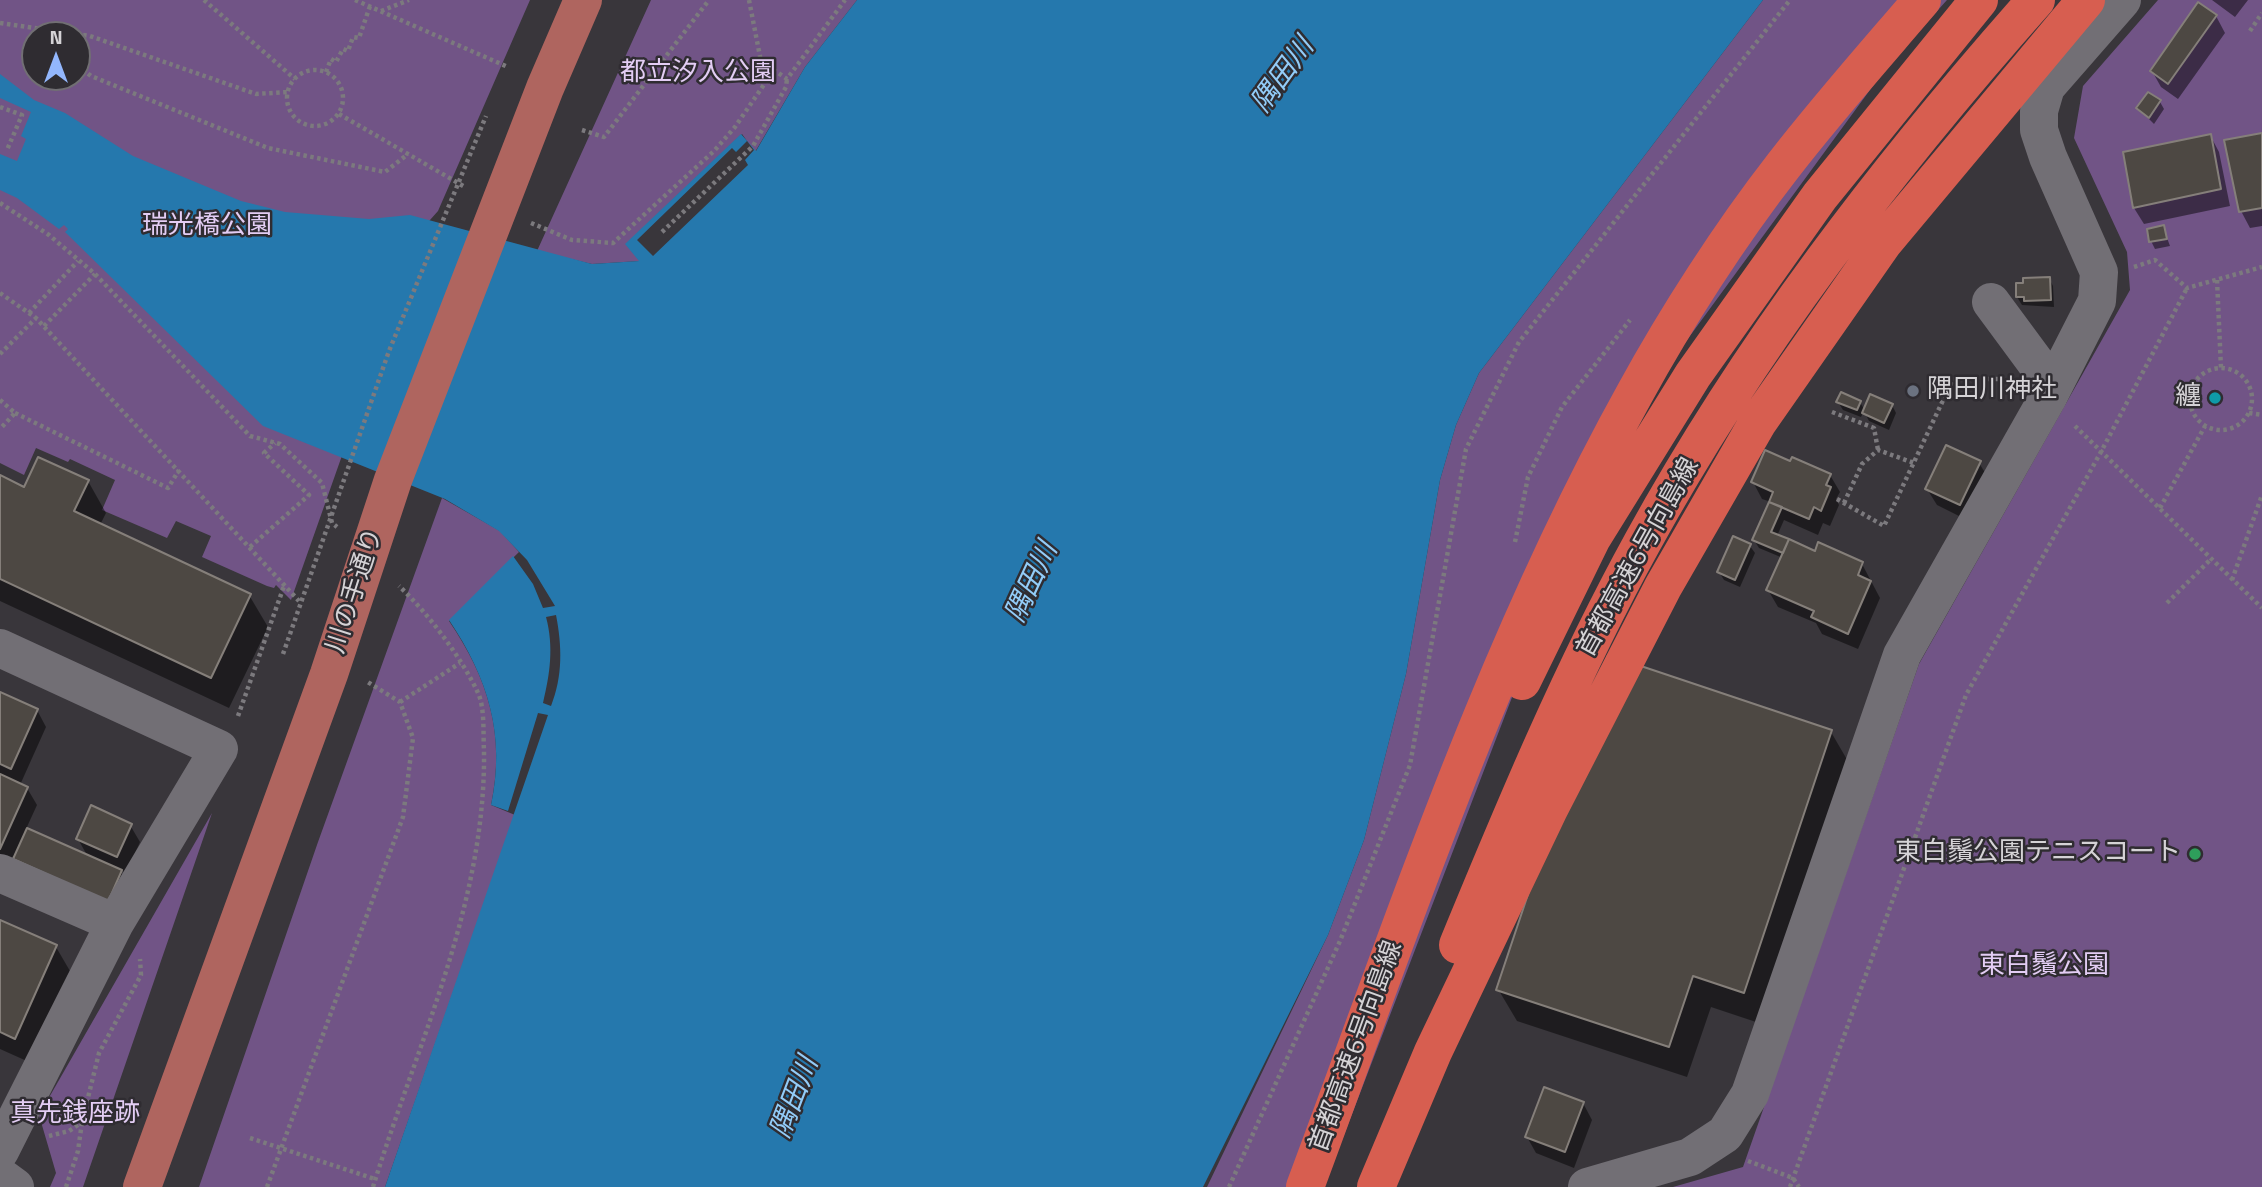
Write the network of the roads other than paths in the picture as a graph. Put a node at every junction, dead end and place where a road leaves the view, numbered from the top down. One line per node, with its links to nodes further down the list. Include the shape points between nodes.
1 (583, 0): 16 (main road, 川の手通り, via 393,480 346,677)
2 (1922, 0): 12 (highway, 首都高速6号向島線, via 1781,168 1636,391 1524,613 1462,765)
3 (1979, 0): 12 (highway, via 1820,195 1693,375 1592,538 1517,691)
4 (2036, 0): 18 (highway, 首都高速6号向島線, via 1842,232 1776,325 1643,541 1588,647 1502,838 1415,1048)
5 (2086, 0): 19 (highway, via 1883,243 1758,422 1663,587 1549,809 1433,1052)
6 (2122, 0): 8 (street, via 2046,87 2039,111 2039,130 2048,157 2099,272 2097,301)
7 (1991, 302): 8 (street)
8 (2050, 393): 20 (street, via 1902,655 1750,1094 1725,1134 1690,1157)
9 (0, 648): 11 (street, via 219,749)
10 (0, 873): 11 (street)
11 (115, 923): 13 (street)
12 (1365, 1028): 17 (highway, 首都高速6号向島線)
13 (0, 1151)
14 (0, 1176): 15 (street)
15 (15, 1187)
16 (142, 1187)
17 (1306, 1187)
18 (1365, 1187)
19 (1376, 1187)
20 (1587, 1187)

